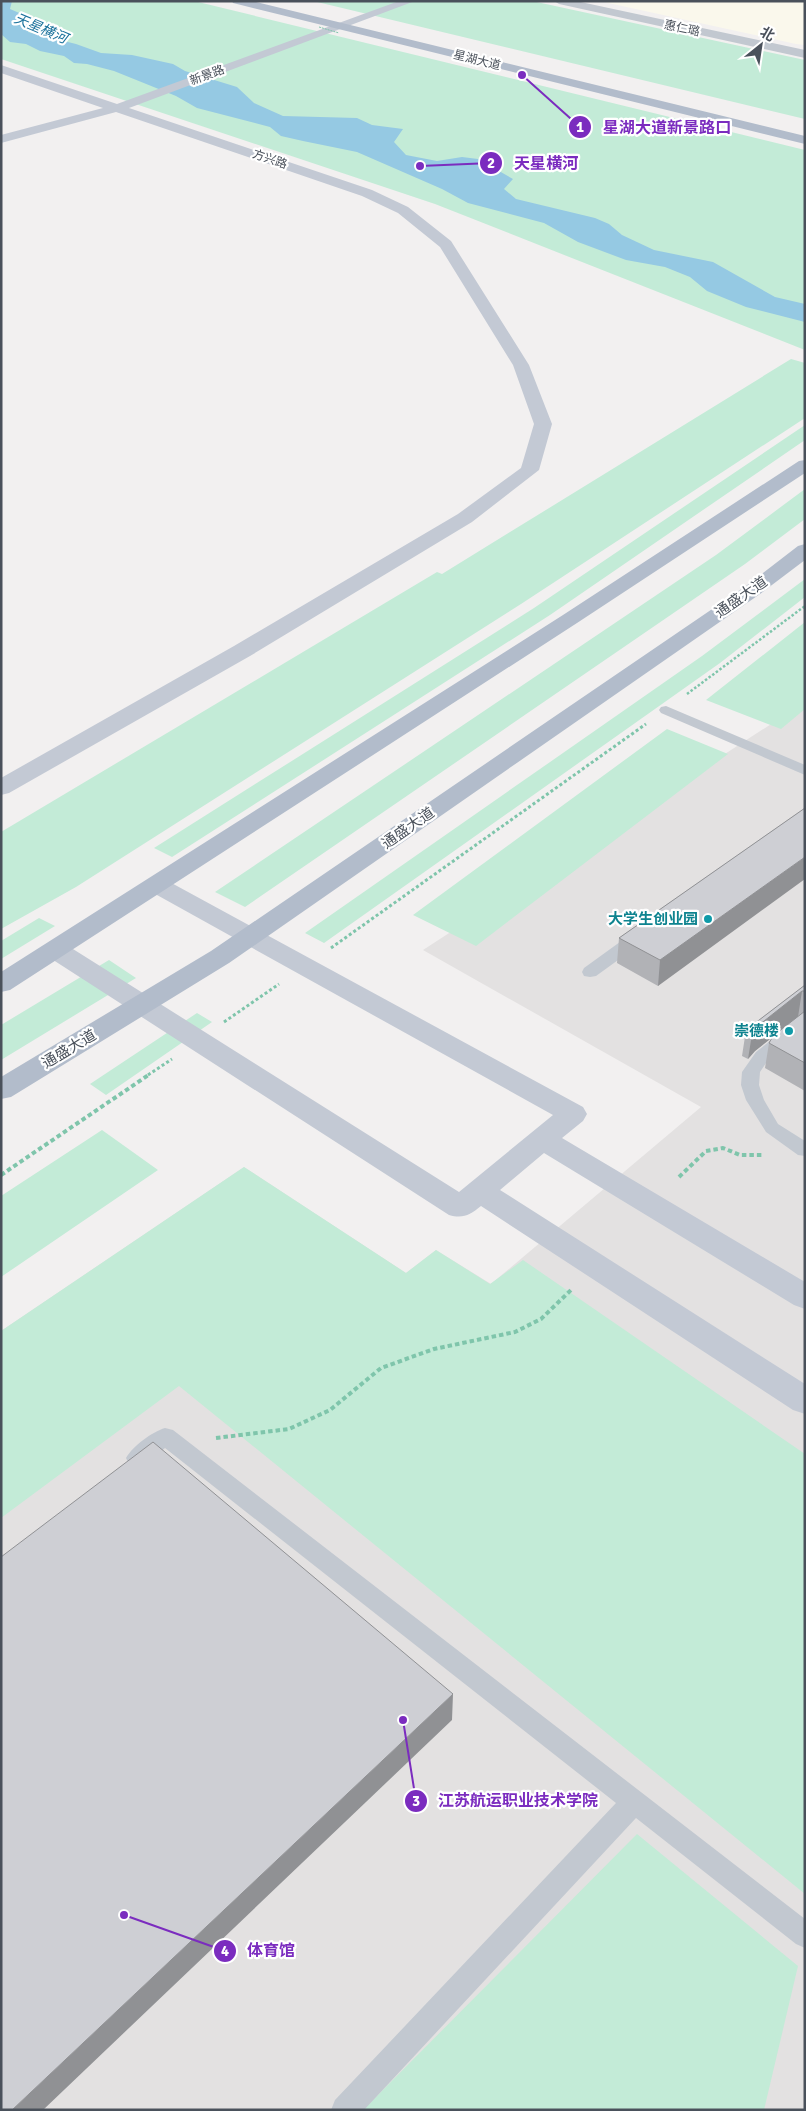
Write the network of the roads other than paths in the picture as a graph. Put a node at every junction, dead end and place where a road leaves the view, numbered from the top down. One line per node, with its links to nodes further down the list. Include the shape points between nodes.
1 (236, 1): 6 (main road, 星湖大道)
2 (287, 1): 5 (main road, 星湖大道)
3 (410, 1): 5 (street, 新景路)
4 (559, 1): 7 (street, 惠仁璐)
5 (360, 19): 6 (street, 新景路); 10 (main road, 星湖大道)
6 (339, 29): 9 (street, 新景路); 12 (main road, 星湖大道)
7 (805, 54)
8 (1, 69): 9 (street, 方兴路)
9 (118, 108): 11 (street, 新景路); 17 (street, 方兴路, via 367,193 403,210 446,244 521,365 543,424 530,470 465,518 242,652)
10 (805, 128)
11 (1, 140)
12 (805, 140)
13 (805, 465): 18 (main road)
14 (805, 550): 20 (main road, 通盛大道, via 753,590)
15 (666, 710): 16 (lane)
16 (805, 771)
17 (1, 788)
18 (157, 885): 20 (street); 21 (main road)
19 (653, 927): 22 (lane)
20 (250, 936): 24 (main road, 通盛大道); 27 (street, via 573,1114)
21 (56, 950): 23 (main road); 24 (street)
22 (590, 972)
23 (1, 984)
24 (142, 1005): 26 (main road, 通盛大道); 29 (street, via 460,1207)
25 (805, 1022): 28 (lane, via 762,1056 751,1072 750,1085 772,1128)
26 (1, 1090)
27 (542, 1139): 29 (street); 30 (street)
28 (805, 1150)
29 (479, 1191): 31 (street)
30 (805, 1297)
31 (805, 1400)
32 (118, 1472): 33 (lane, via 165,1436)
33 (634, 1802): 34 (lane); 35 (lane)
34 (805, 1935)
35 (346, 2110)

